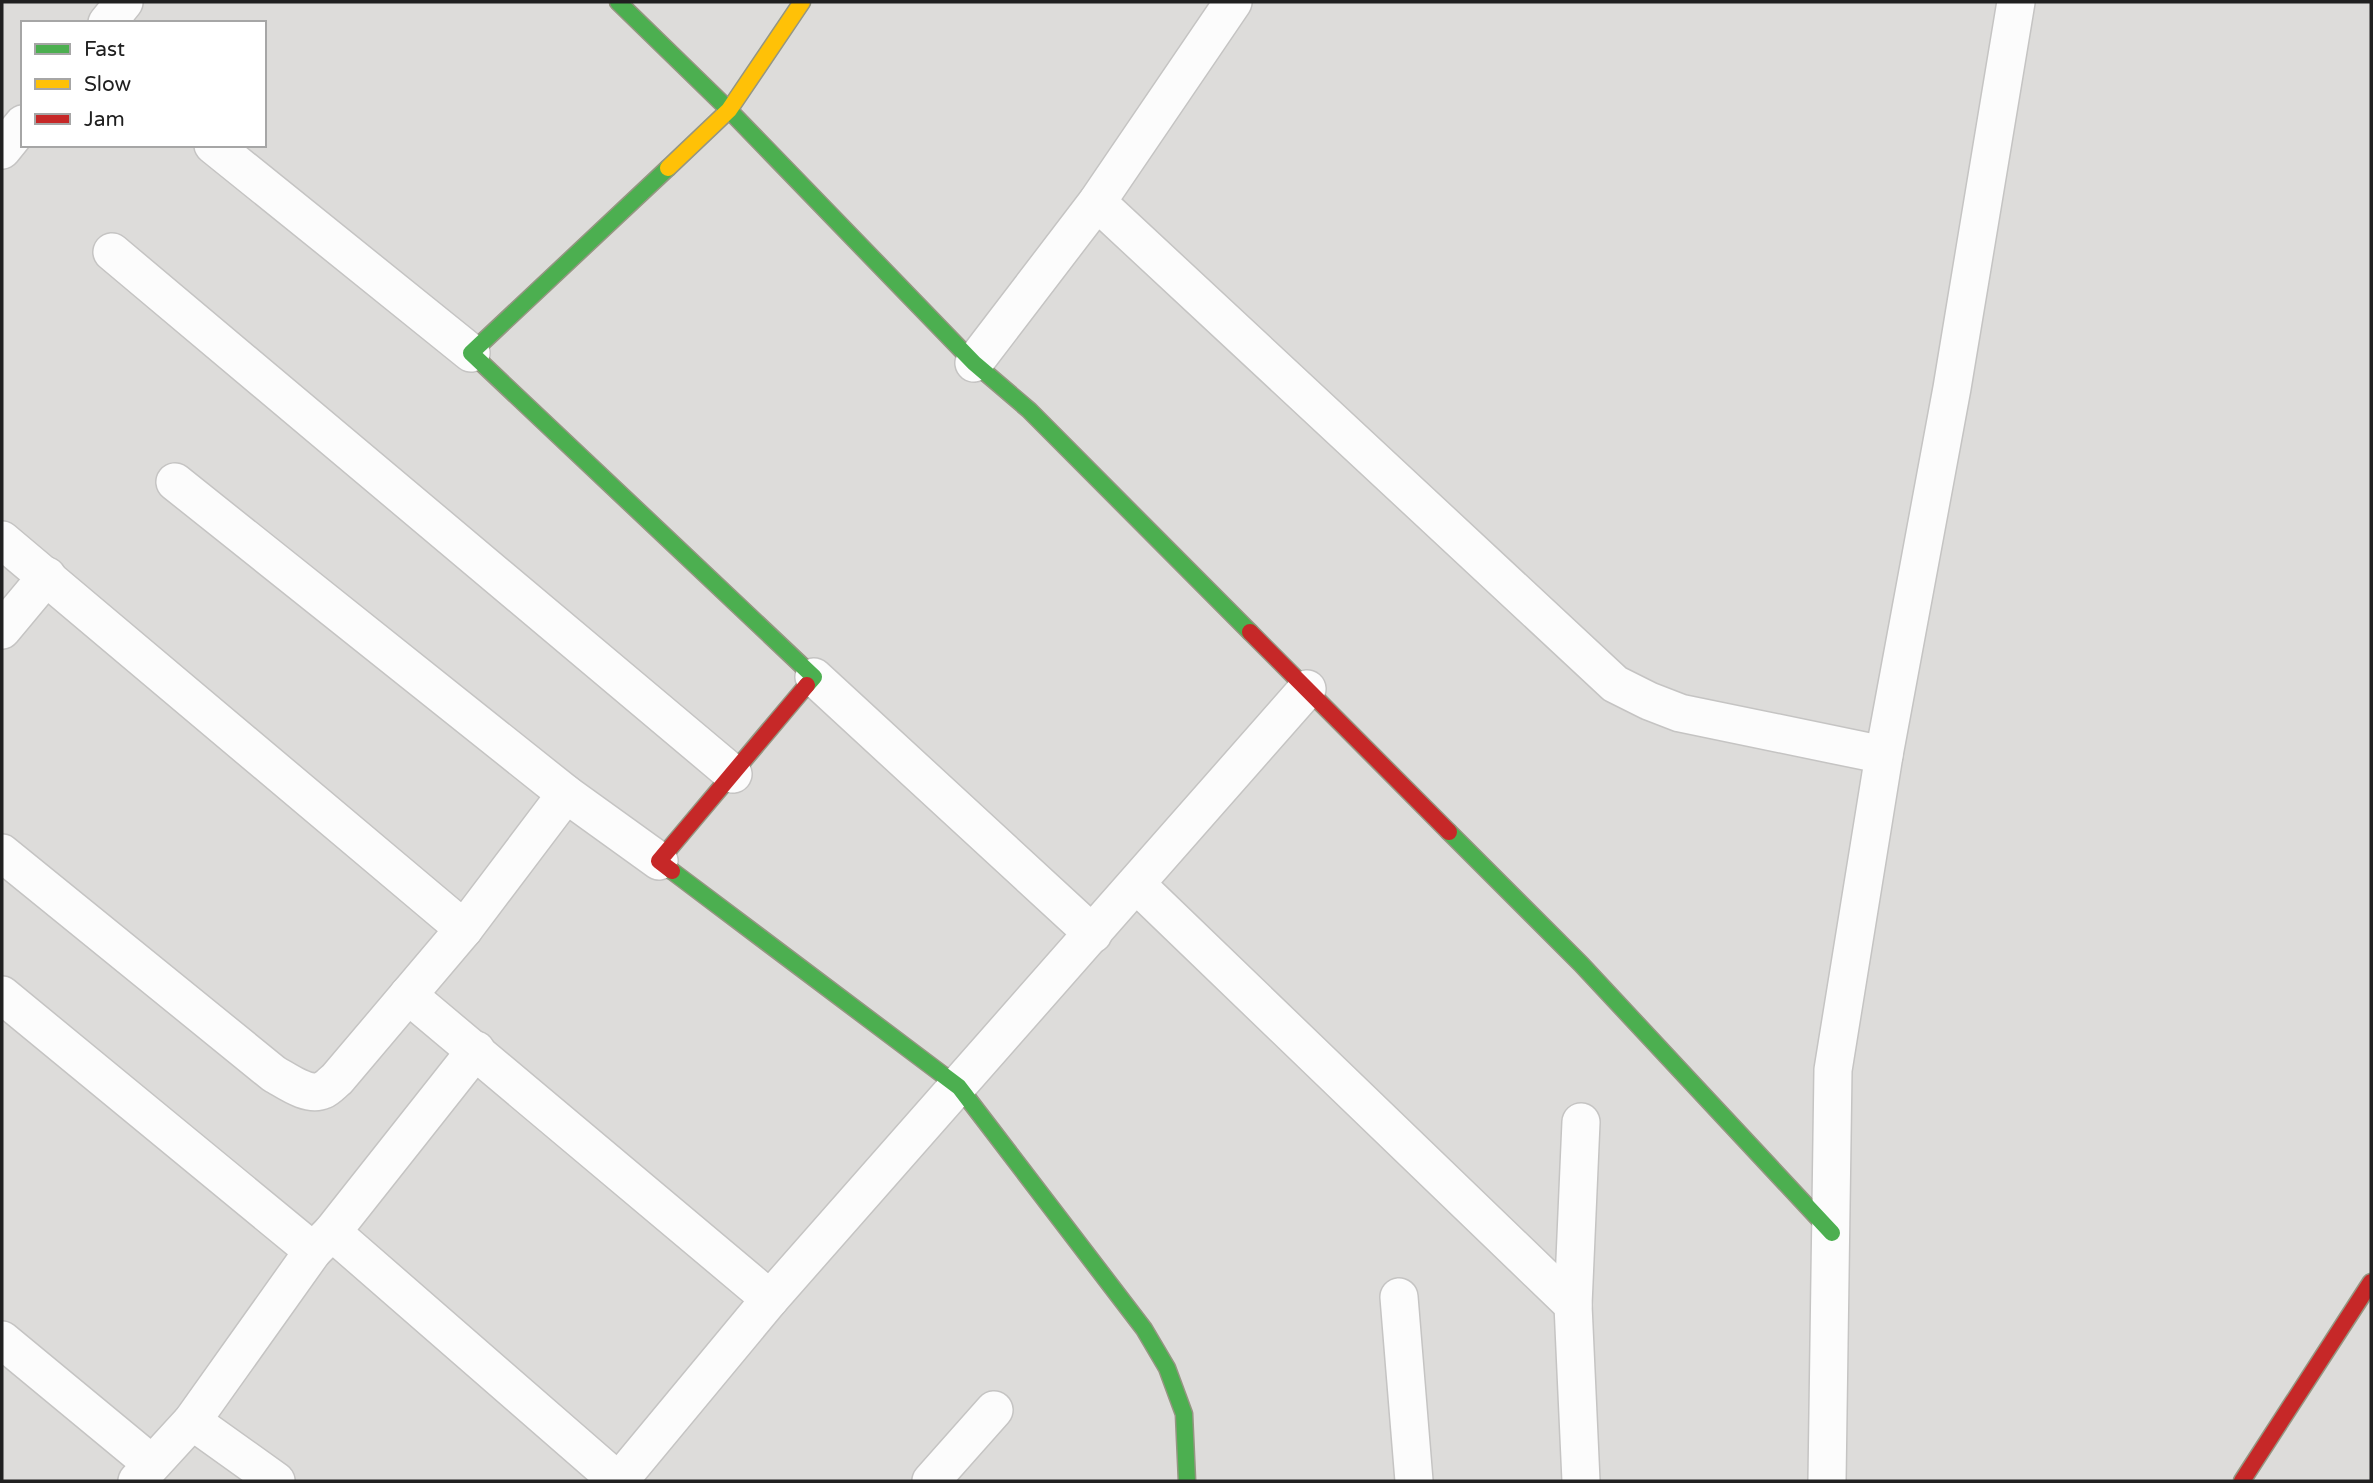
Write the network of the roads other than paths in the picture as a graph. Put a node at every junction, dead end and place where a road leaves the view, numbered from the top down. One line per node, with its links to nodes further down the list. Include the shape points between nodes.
1 (124, 2): 6 (street)
2 (618, 2): 7 (street)
3 (803, 2): 7 (street)
4 (1233, 2): 9 (street)
5 (2016, 2): 19 (street, via 1952,388)
6 (109, 21)
7 (729, 110): 11 (street); 12 (street)
8 (215, 147): 11 (street)
9 (1097, 202): 12 (street); 19 (street, via 1615,684 1650,702 1712,722)
10 (112, 252): 20 (street)
11 (471, 353): 17 (street)
12 (974, 362): 18 (street, via 1029,410)
13 (175, 482): 21 (street)
14 (2, 540): 15 (street)
15 (47, 576): 16 (street); 25 (street)
16 (2, 630)
17 (814, 677): 20 (street); 26 (street)
18 (1307, 689): 24 (street); 32 (street, via 1581,964)
19 (1884, 755): 32 (street, via 1833,1070)
20 (733, 774): 23 (street)
21 (566, 794): 23 (street); 25 (street)
22 (2, 853): 28 (street, via 294,1086 322,1091)
23 (659, 861): 30 (street)
24 (1136, 884): 26 (street); 37 (street)
25 (464, 929): 28 (street)
26 (1093, 934): 30 (street)
27 (2, 995): 33 (street)
28 (408, 995): 29 (street)
29 (476, 1050): 33 (street); 36 (street)
30 (959, 1087): 36 (street); 45 (street, via 1144,1329 1167,1368 1184,1413)
31 (1581, 1122): 37 (street)
32 (1832, 1233): 48 (street)
33 (322, 1242): 40 (street); 43 (street)
34 (2371, 1282): 49 (street)
35 (1399, 1297): 46 (street)
36 (770, 1300): 43 (street)
37 (1573, 1305): 47 (street)
38 (2, 1340): 41 (street)
39 (994, 1410): 44 (street)
40 (192, 1421): 41 (street); 42 (street)
41 (144, 1473)
42 (276, 1481)
43 (619, 1481)
44 (931, 1481)
45 (1187, 1481)
46 (1414, 1481)
47 (1581, 1481)
48 (1827, 1481)
49 (2242, 1481)

